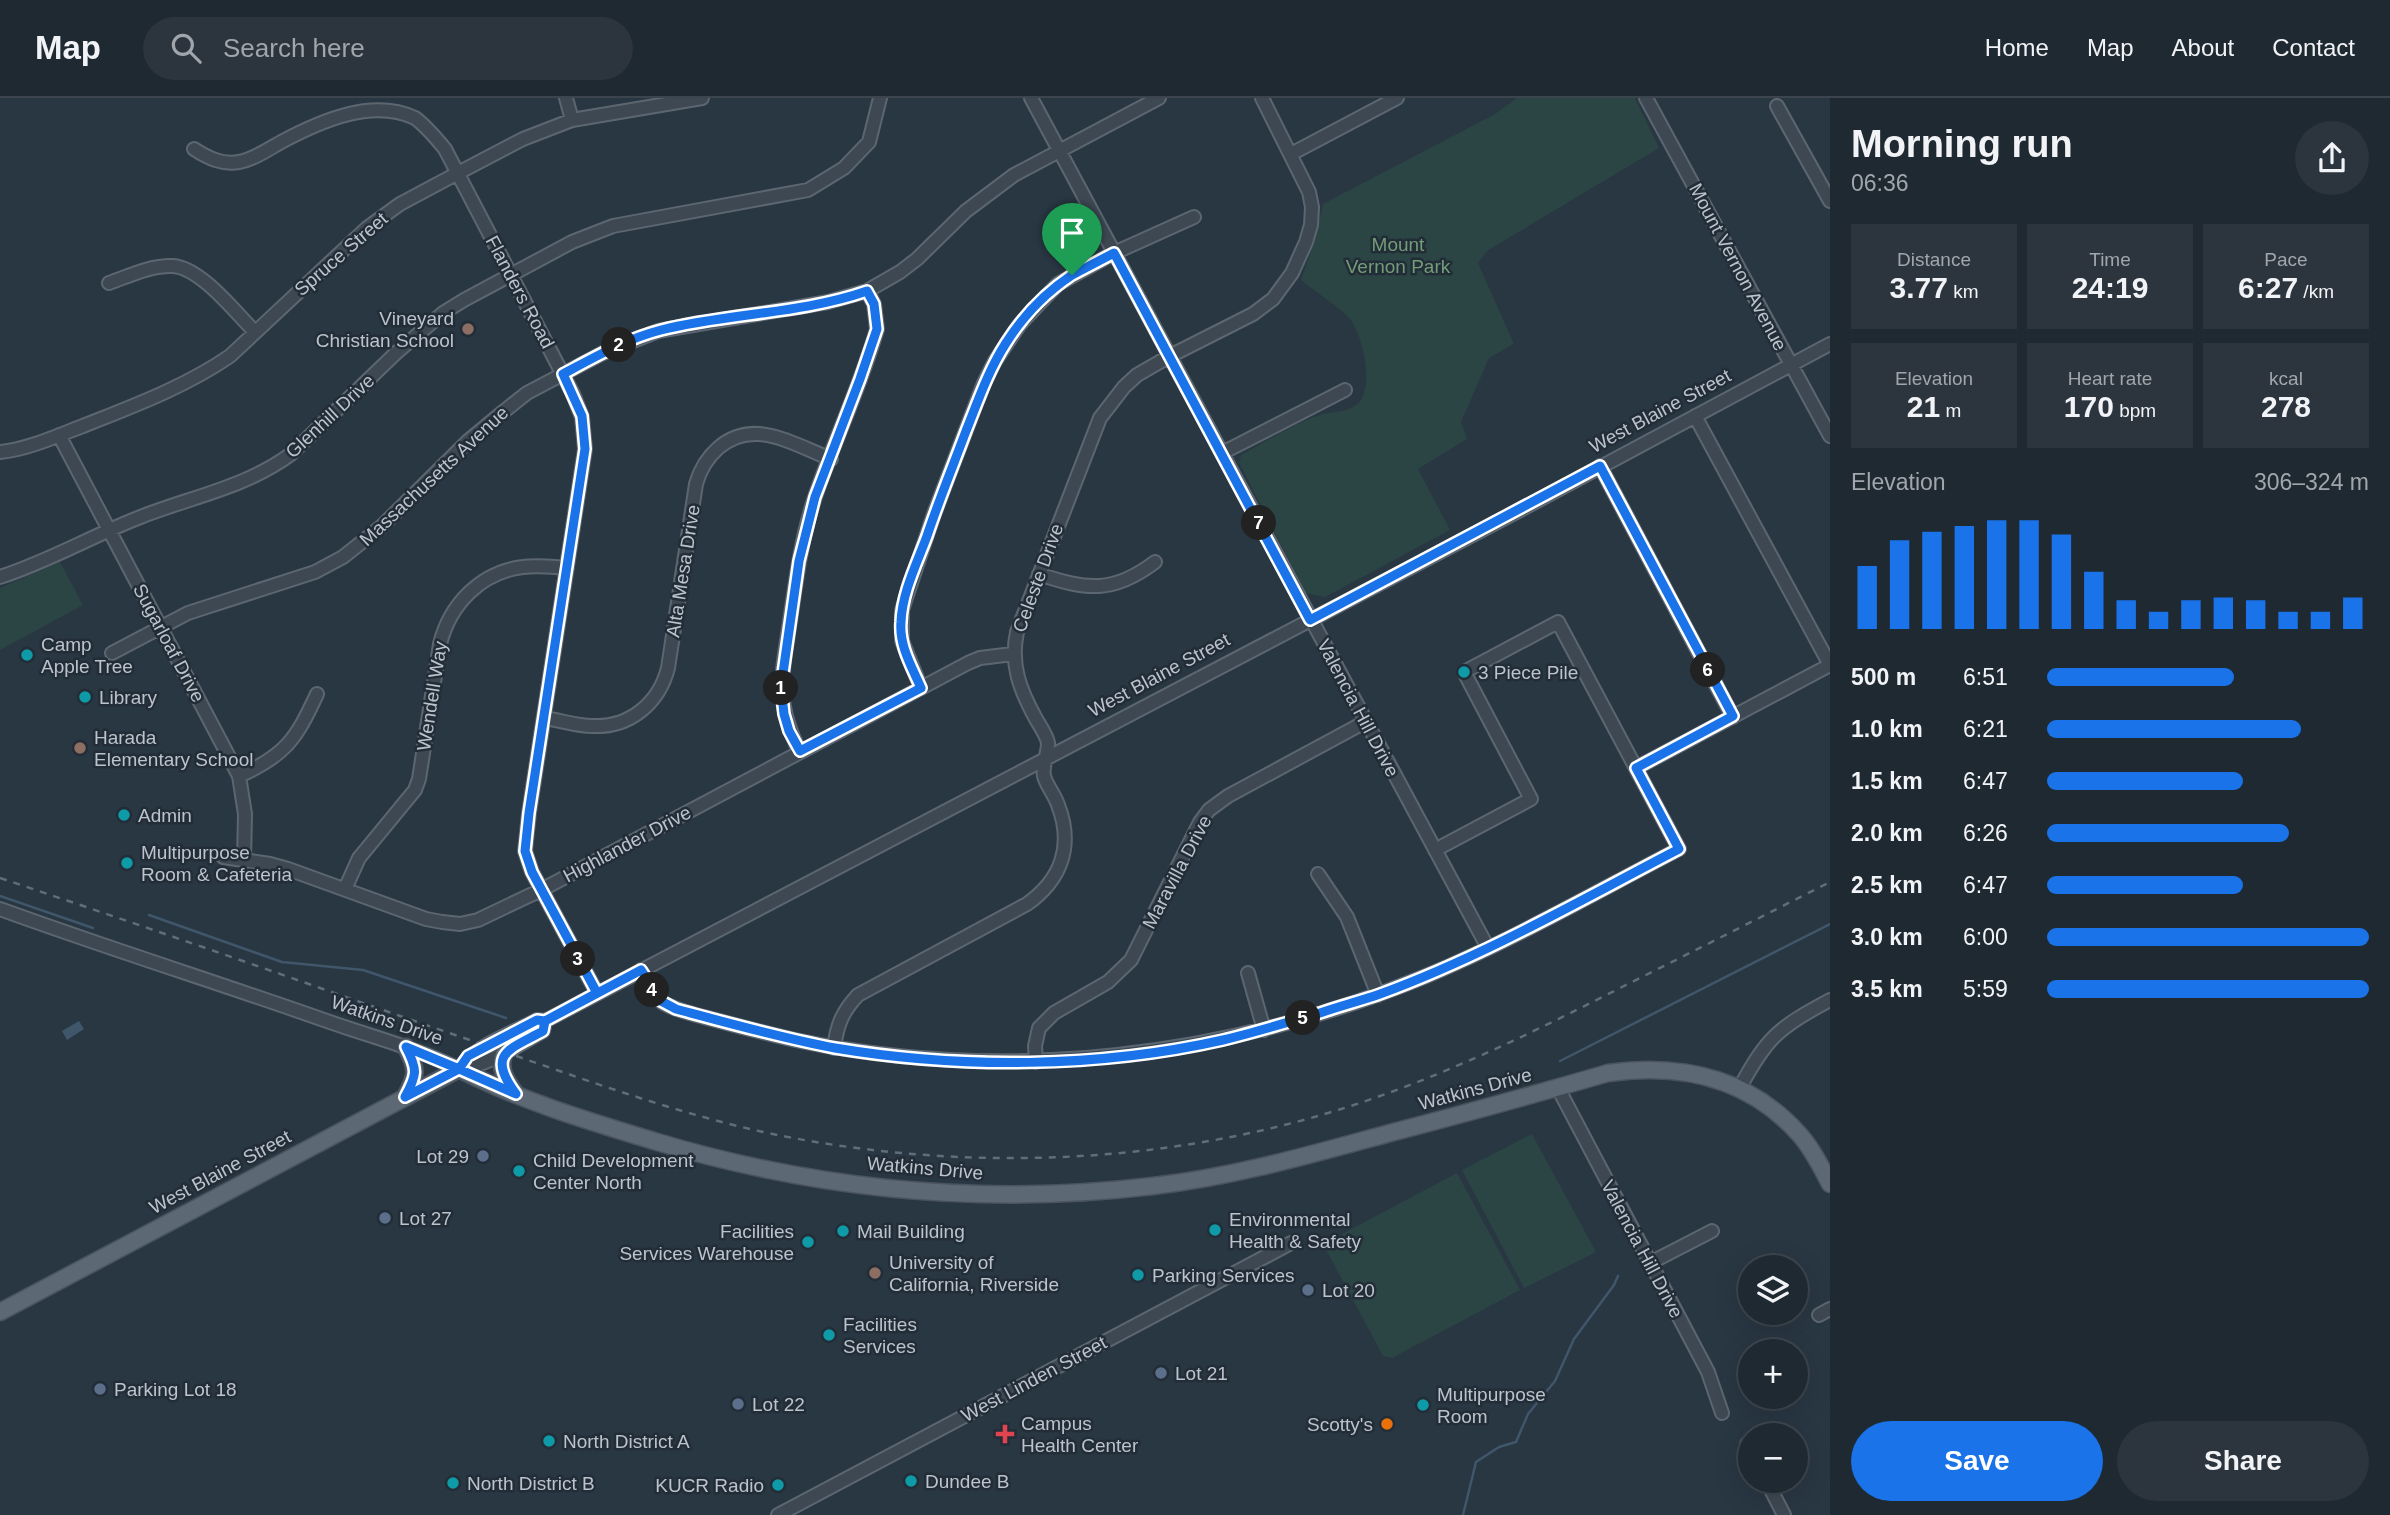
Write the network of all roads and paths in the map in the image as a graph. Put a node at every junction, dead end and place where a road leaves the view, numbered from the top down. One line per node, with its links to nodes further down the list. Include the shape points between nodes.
1 (566, 98): 10 (street)
2 (880, 98): 18 (street, Glenhill Drive, via 869,142 844,168 808,190 613,226)
3 (1031, 98): 12 (street, Valencia Hill Drive)
4 (1159, 98): 12 (street, Massachusetts Avenue)
5 (1262, 98): 13 (street, Celeste Drive)
6 (1397, 98): 13 (street)
7 (1646, 98): 24 (street, Mount Vernon Avenue)
8 (693, 99): 10 (street, Spruce Street)
9 (1777, 107): 15 (street)
10 (572, 120): 14 (street, Spruce Street)
11 (194, 149): 14 (street, Flanders Road, via 210,159 240,162 327,117 383,108 424,126 445,149)
12 (1058, 151): 17 (street, Valencia Hill Drive); 20 (street, Massachusetts Avenue, via 995,187 918,259)
13 (1291, 154): 23 (street, Celeste Drive, via 1312,207 1306,242 1288,279 1262,309)
14 (458, 173): 18 (street, Flanders Road); 21 (street, Spruce Street, via 383,215)
15 (1830, 201)
16 (1194, 217): 17 (street)
17 (1114, 253): 23 (street, Valencia Hill Drive); 44 (street, via 1046,294 1007,342 984,383 902,610 905,652)
18 (511, 274): 25 (street, Flanders Road); 34 (street, Glenhill Drive, via 422,331 275,466 244,482)
19 (109, 283): 21 (street, via 160,267 181,267 201,279)
20 (867, 291): 25 (street, Massachusetts Avenue, via 658,331); 32 (street, via 877,329)
21 (254, 331): 28 (street, Spruce Street, via 230,356 201,374)
22 (1830, 344): 24 (street, West Blaine Street)
23 (1170, 356): 31 (street, Valencia Hill Drive); 37 (street, Celeste Drive, via 1124,387 1100,418)
24 (1791, 365): 27 (street, West Blaine Street); 29 (street, Mount Vernon Avenue)
25 (563, 374): 36 (street, Flanders Road, via 582,416 585,449); 40 (street, Massachusetts Avenue, via 527,394 468,441 382,526 343,557 315,572 187,613)
26 (1345, 390): 31 (street)
27 (1695, 416): 33 (street, West Blaine Street); 43 (street)
28 (59, 435): 30 (street, Spruce Street); 34 (street, Sugarloaf Drive)
29 (1830, 436)
30 (0, 452)
31 (1222, 453): 39 (street, Valencia Hill Drive)
32 (831, 459): 47 (street, Alta Mesa Drive, via 757,433 726,442 714,452 696,484 668,668 659,693 633,716 608,725); 49 (street, via 808,520 799,561 781,687 789,731)
33 (1600, 466): 39 (street, West Blaine Street); 46 (street)
34 (108, 529): 38 (street, Glenhill Drive); 40 (street, Sugarloaf Drive)
35 (1155, 562): 37 (street, via 1132,577 1098,587 1068,584)
36 (566, 568): 47 (street, Flanders Road); 57 (street, Wendell Way, via 534,566 502,572 466,594 456,606 440,644 415,790 365,849)
37 (1039, 573): 42 (street, Celeste Drive)
38 (0, 577)
39 (1310, 620): 48 (street, Valencia Hill Drive); 50 (street, West Blaine Street)
40 (160, 628): 41 (street, Massachusetts Avenue); 52 (street, Sugarloaf Drive)
41 (112, 653)
42 (1013, 654): 44 (street, Highlander Drive, via 980,658); 50 (street, Celeste Drive, via 1021,690 1048,742)
43 (1830, 665): 46 (street)
44 (921, 688): 49 (street, Highlander Drive)
45 (317, 694): 52 (street, via 284,749)
46 (1733, 716): 51 (street)
47 (544, 718): 58 (street, Flanders Road, via 525,851)
48 (1365, 722): 53 (street, Valencia Hill Drive); 71 (street, Maravilla Drive, via 1209,810 1130,960 1108,982 1046,1019 1037,1035)
49 (800, 751): 58 (street, Highlander Drive)
50 (1046, 758): 61 (street, West Blaine Street); 69 (street, Celeste Drive, via 1044,776 1065,831 1065,848 1053,880 1027,904 858,995 838,1023)
51 (1636, 768): 53 (street, via 1558,622 1464,672 1531,799); 60 (street, via 1679,849)
52 (239, 776): 55 (street, Sugarloaf Drive, via 246,814)
53 (1435, 850): 60 (street, Valencia Hill Drive)
54 (223, 857): 55 (street, Highlander Drive)
55 (244, 860): 57 (street, Highlander Drive)
56 (1318, 874): 64 (street, via 1347,917)
57 (345, 889): 58 (street, Highlander Drive, via 426,919 460,924)
58 (541, 890): 63 (street, Flanders Road)
59 (0, 909): 68 (street, Watkins Drive)
60 (1488, 948): 64 (street)
61 (641, 970): 63 (street, West Blaine Street); 69 (street, via 661,1001 676,1009)
62 (1248, 973): 67 (street)
63 (597, 993): 66 (street, West Blaine Street)
64 (1378, 995): 67 (street)
65 (1830, 1000): 74 (street, via 1775,1033)
66 (545, 1021): 70 (street, West Blaine Street, via 543,1031); 72 (street, West Blaine Street, via 537,1020 468,1056)
67 (1264, 1030): 71 (street, via 1175,1048)
68 (406, 1047): 72 (street, Watkins Drive); 76 (main road, via 416,1074)
69 (834, 1048): 71 (street, via 931,1059)
70 (505, 1052): 72 (street, West Blaine Street, via 480,1066); 75 (main road, via 502,1070)
71 (1036, 1062)
72 (459, 1069): 75 (main road, Watkins Drive); 76 (main road, West Blaine Street)
73 (1558, 1088): 74 (main road, Watkins Drive, via 1608,1073 1652,1068 1698,1073); 75 (main road, Watkins Drive, via 1200,1179 1099,1191 1006,1195 917,1192 759,1169 618,1130); 80 (street, Valencia Hill Drive)
74 (1739, 1089): 77 (main road, Watkins Drive, via 1799,1134)
75 (516, 1094)
76 (405, 1097): 81 (main road, West Blaine Street)
77 (1830, 1184)
78 (1712, 1231): 80 (street)
79 (1291, 1243): 84 (street, West Linden Street)
80 (1650, 1264): 82 (street, Valencia Hill Drive, via 1709,1372)
81 (0, 1312)
82 (1722, 1413)
83 (1773, 1493): 85 (street)
84 (778, 1515)
85 (1784, 1515)

